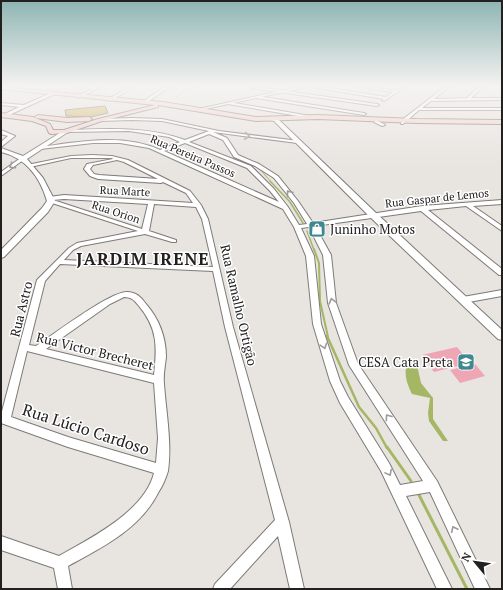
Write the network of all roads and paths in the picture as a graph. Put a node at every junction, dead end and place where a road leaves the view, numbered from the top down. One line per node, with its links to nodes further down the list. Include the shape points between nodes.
1 (3, 114): 10 (main road); 17 (main road, via 36,120)
2 (116, 114): 16 (main road)
3 (119, 114): 11 (main road)
4 (225, 114): 13 (main road)
5 (284, 114): 8 (street)
6 (364, 114): 9 (street)
7 (413, 114): 14 (street)
8 (302, 117): 9 (main road); 13 (main road)
9 (357, 118): 12 (main road); 14 (main road)
10 (67, 120): 16 (main road); 17 (main road)
11 (100, 120): 16 (main road); 22 (street, via 162,120)
12 (375, 121): 14 (main road); 18 (street)
13 (275, 122): 23 (street); 23 (street)
14 (403, 122): 15 (main road)
15 (502, 122)
16 (78, 123): 21 (main road)
17 (48, 125): 20 (main road)
18 (383, 125)
19 (1, 132): 27 (street, via 12,136)
20 (51, 132): 21 (main road); 24 (street)
21 (67, 132): 24 (street); 25 (street, via 141,131)
22 (212, 132): 25 (street); 26 (street, one-way to 26); 33 (street, via 225,139 236,156)
23 (287, 132): 26 (street)
24 (48, 142): 28 (street)
25 (188, 142): 30 (street); 35 (street, via 249,167)
26 (297, 142): 46 (street)
27 (1, 144)
28 (40, 148): 30 (street, Rua Pereira Passos, via 120,142 140,144); 32 (street)
29 (1, 150): 32 (street)
30 (160, 151): 39 (street, Rua Pereira Passos)
31 (119, 159): 32 (street, Rua Ramalho Ortigão, via 84,156); 36 (street, Rua Ramalho Ortigão); 36 (street, via 92,164 87,169 98,177)
32 (27, 162): 34 (street, one-way to 34); 38 (street)
33 (270, 173): 35 (street); 47 (street, one-way to 33, via 296,202)
34 (1, 174)
35 (258, 176): 37 (street)
36 (164, 181): 43 (street, Rua Ramalho Ortigão, via 188,192)
37 (278, 198): 39 (street); 44 (street)
38 (51, 200): 40 (street, Rua Marte, via 64,197); 50 (street, Rua Orion); 52 (street, via 45,210)
39 (269, 200): 44 (street, Rua Pereira Passos)
40 (151, 202): 43 (street, Rua Marte); 50 (street)
41 (502, 202): 42 (street, Rua Gaspar de Lemos, via 484,200)
42 (466, 204): 45 (street, Rua Gaspar de Lemos); 49 (street)
43 (198, 205): 54 (street, Rua Ramalho Ortigão, via 205,219)
44 (286, 208): 48 (street)
45 (422, 208): 46 (street, Rua Gaspar de Lemos); 55 (street)
46 (373, 215): 47 (street, Rua Gaspar de Lemos); 57 (street)
47 (311, 225): 48 (street, Rua Gaspar de Lemos); 64 (street, one-way to 47, via 354,365 332,304 327,255)
48 (297, 227): 65 (street, one-way to 65, via 310,256 317,324 335,381)
49 (502, 229)
50 (145, 232): 51 (street, Rua Orion); 53 (street, Rua Astro, via 79,244)
51 (174, 241)
52 (1, 255)
53 (58, 262): 54 (street); 59 (street, Rua Astro, via 41,280)
54 (216, 269): 66 (street, Rua Ramalho Ortigão)
55 (502, 273)
56 (502, 294): 57 (street)
57 (463, 300): 58 (street)
58 (502, 336)
59 (25, 347): 60 (street, Rua Victor Brecheret); 62 (street, Rua Astro)
60 (38, 350): 61 (street, Rua Victor Brecheret); 61 (street, via 107,302 118,296 130,295 151,314 159,331)
61 (159, 380): 63 (street)
62 (3, 420): 63 (street, Rua Lúcio Cardoso)
63 (162, 470): 68 (street, via 155,487 135,514 103,539)
64 (433, 485): 65 (street); 73 (street, one-way to 64)
65 (398, 491): 72 (street)
66 (282, 522): 70 (street); 71 (street, Rua Ramalho Ortigão)
67 (1, 543): 68 (street)
68 (60, 563): 69 (street)
69 (65, 589)
70 (220, 589)
71 (297, 589)
72 (445, 589)
73 (483, 589)

